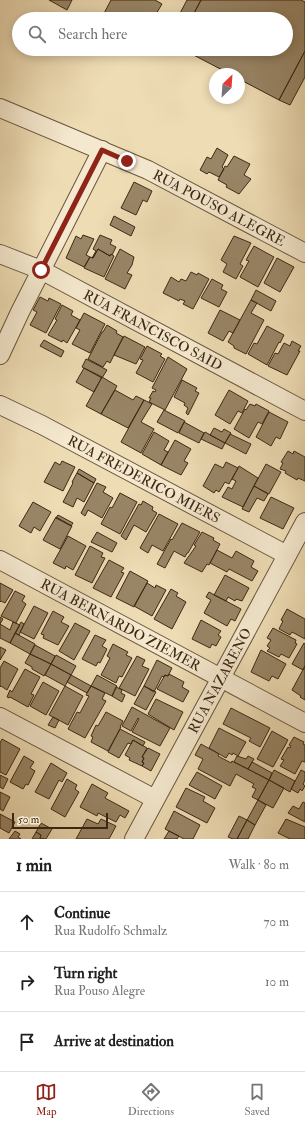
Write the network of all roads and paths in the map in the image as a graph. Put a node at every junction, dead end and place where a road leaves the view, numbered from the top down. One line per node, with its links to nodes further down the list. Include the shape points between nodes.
1 (0, 108): 2 (street, RUA POUSO ALEGRE)
2 (102, 150): 3 (street, RUA POUSO ALEGRE, via 148,170); 5 (street)
3 (305, 253)
4 (0, 254): 5 (street, RUA FRANCISCO SAID)
5 (41, 270): 6 (street); 8 (street, RUA FRANCISCO SAID)
6 (0, 355)
7 (0, 405): 10 (street, RUA FREDERICO MIERS)
8 (305, 410)
9 (305, 522): 10 (street, RUA NAZARENO)
10 (287, 555): 12 (street, RUA NAZARENO)
11 (0, 560): 12 (street, RUA BERNARDO ZIEMER)
12 (221, 678): 14 (street, RUA BERNARDO ZIEMER); 15 (street, RUA NAZARENO)
13 (0, 717): 15 (street)
14 (305, 723)
15 (155, 799): 16 (street, RUA NAZARENO)
16 (134, 839)

